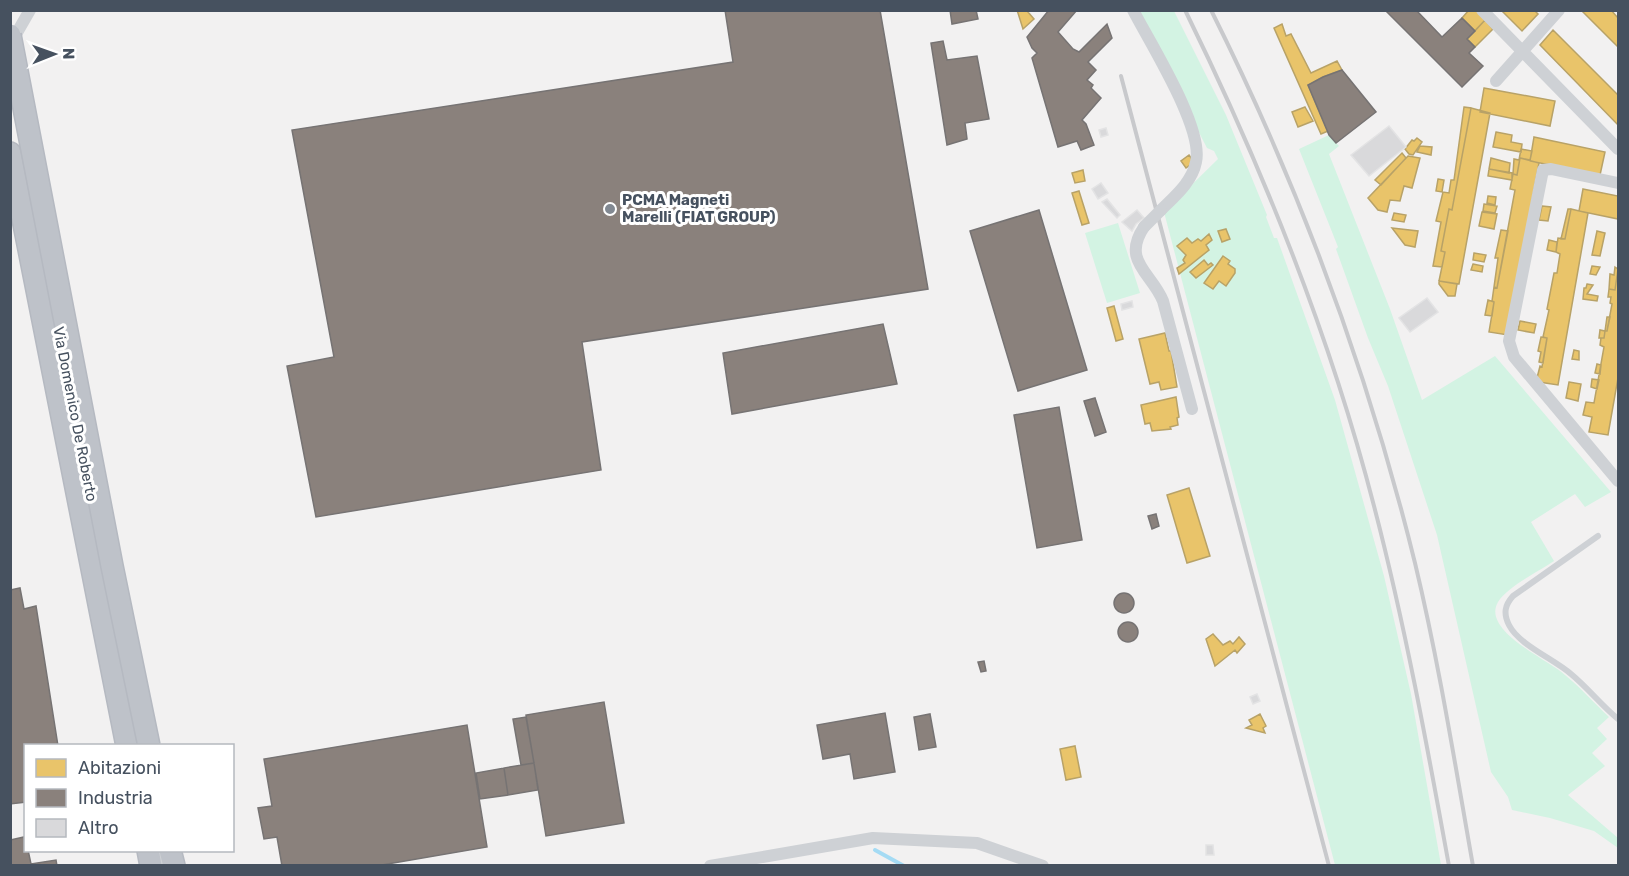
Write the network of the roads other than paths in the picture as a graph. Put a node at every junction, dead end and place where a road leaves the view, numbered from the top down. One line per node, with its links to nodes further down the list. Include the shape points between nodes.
1 (30, 10): 6 (street)
2 (1133, 10): 13 (street, bridge, via 1191,120 1198,150 1196,165 1185,187 1144,227 1136,245 1142,271 1160,291)
3 (1482, 10): 7 (street)
4 (1558, 11): 7 (street)
5 (10, 35): 19 (highway, bridge)
6 (10, 44)
7 (1523, 52): 8 (street); 10 (street)
8 (1496, 81)
9 (10, 83): 18 (street, Via Domenico De Roberto)
10 (1618, 149)
11 (10, 153): 17 (highway)
12 (1618, 183): 14 (street, via 1543,170 1509,341 1514,357)
13 (1192, 409)
14 (1618, 481)
15 (1598, 536): 16 (lane, via 1513,596 1505,612 1510,628 1518,636 1569,672)
16 (1618, 719)
17 (127, 744)
18 (139, 744)
19 (149, 744)
20 (710, 866): 21 (street, via 873,838 977,843)
21 (1043, 866)

